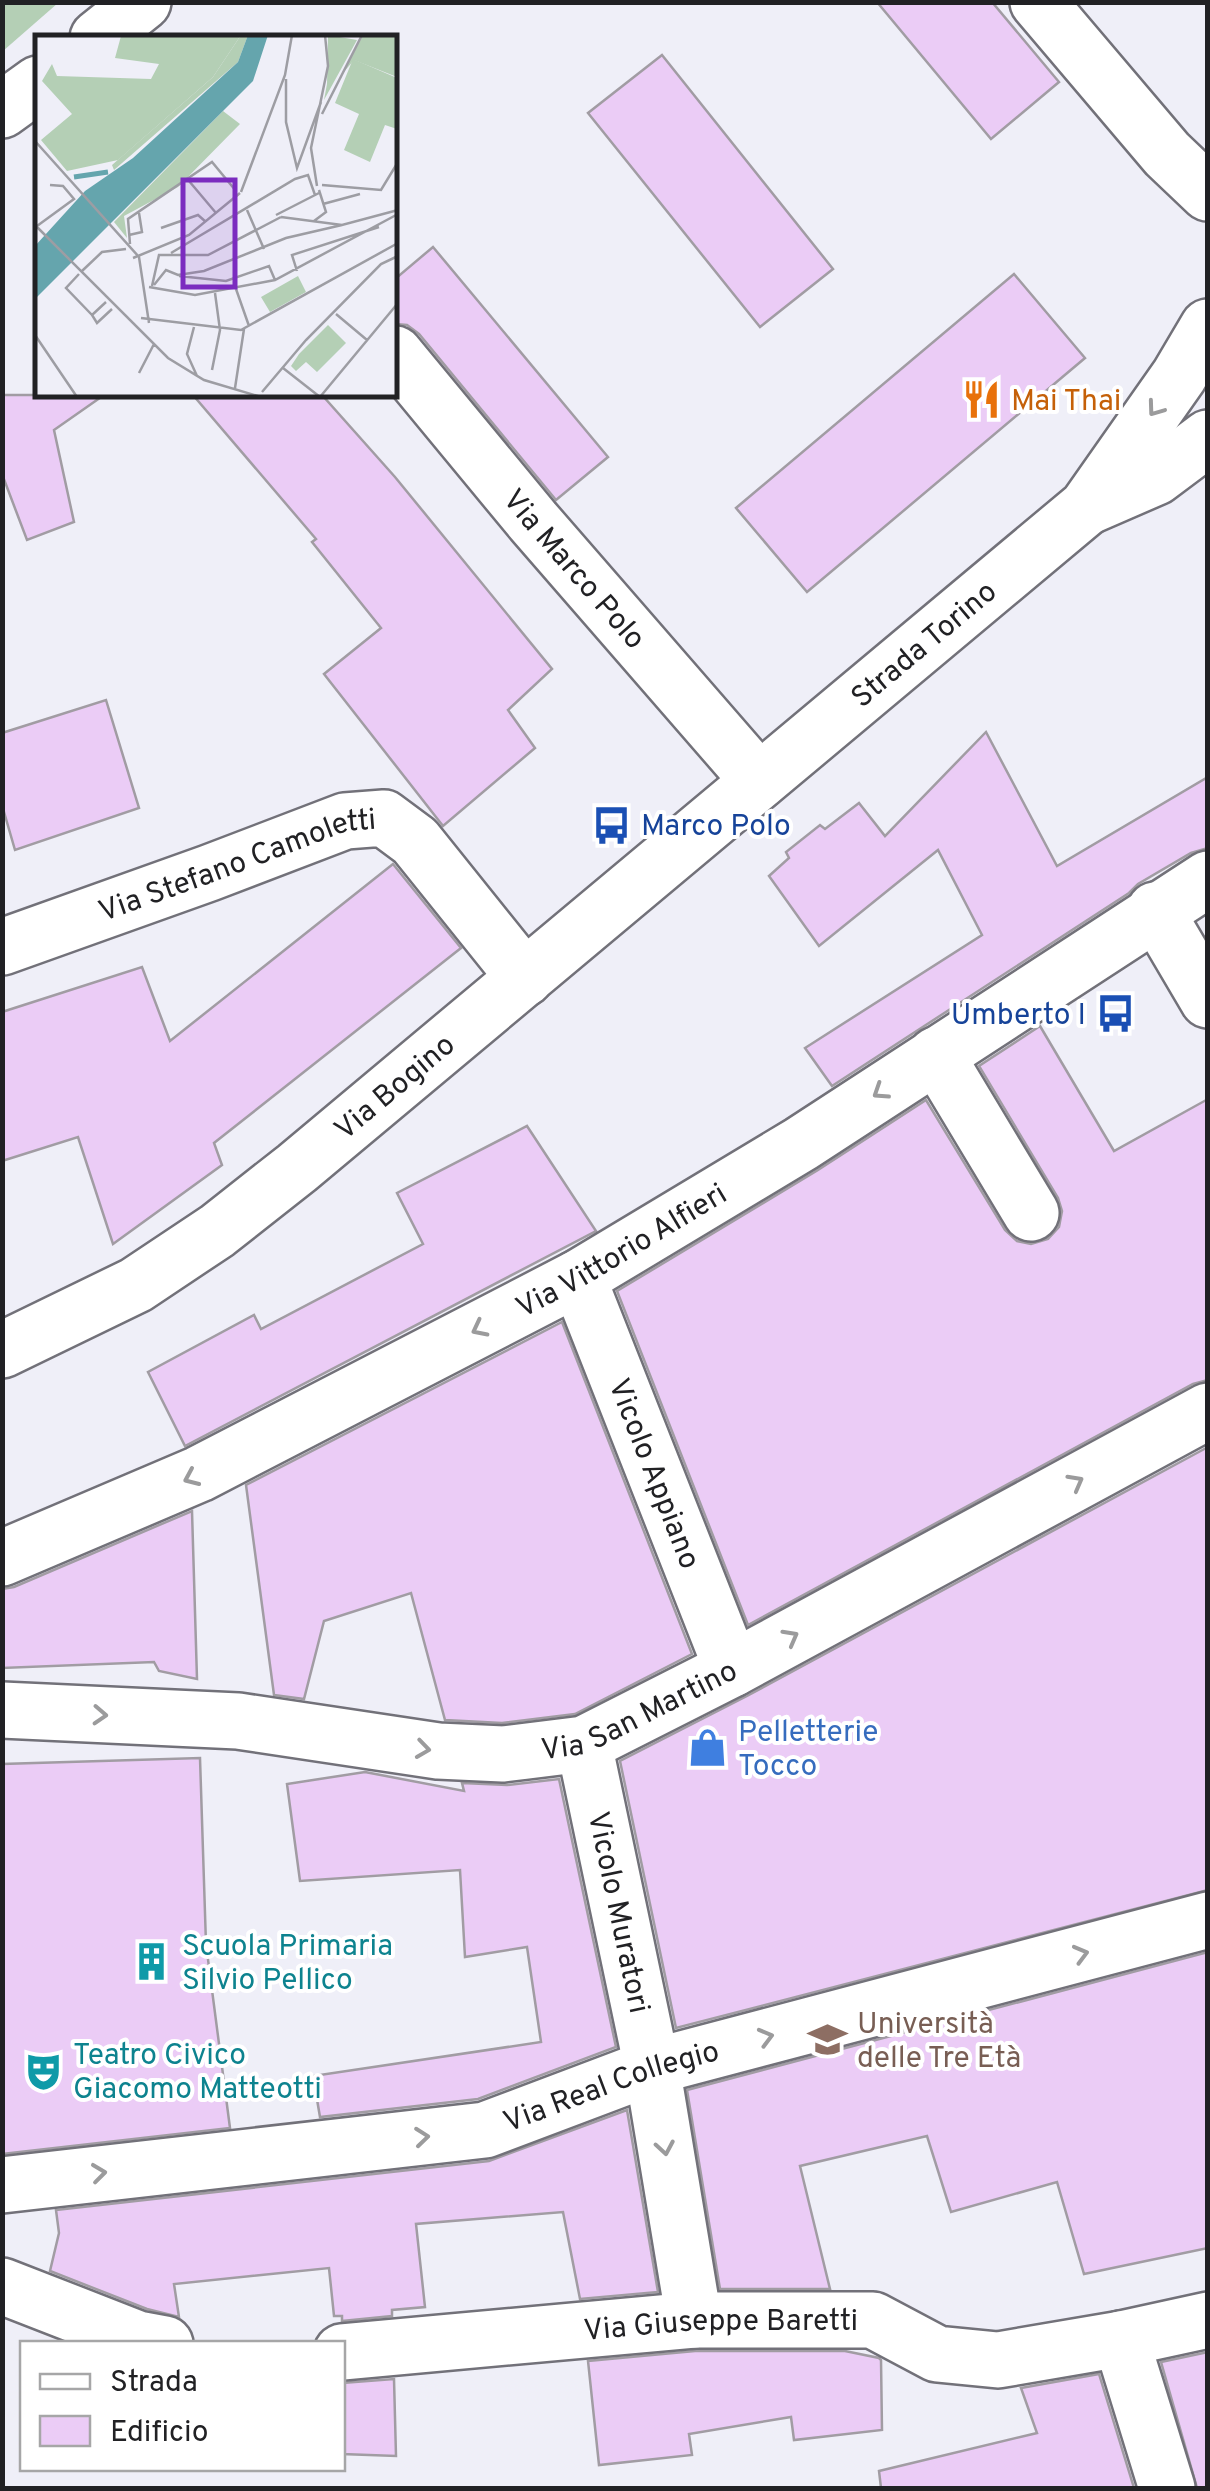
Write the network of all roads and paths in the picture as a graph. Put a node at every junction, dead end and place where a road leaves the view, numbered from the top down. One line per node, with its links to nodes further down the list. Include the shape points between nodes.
1 (1038, 2): 4 (street)
2 (35, 86): 3 (street)
3 (2, 110)
4 (1168, 154): 5 (street); 6 (street, via 1186,206)
5 (1208, 193)
6 (1208, 231)
7 (1208, 326): 10 (street, Strada Torino, one-way to 10)
8 (398, 358): 11 (street, Via Marco Polo)
9 (1208, 438): 10 (street, Strada Torino, via 1156,477)
10 (1087, 507): 11 (street, Strada Torino)
11 (758, 781): 15 (street, Via Bogino)
12 (1208, 879): 13 (street, Via Vittorio Alfieri)
13 (1156, 910): 16 (street); 17 (street, Via Vittorio Alfieri)
14 (2, 947): 15 (street, Via Stefano Camoletti, via 345,821 384,818 415,840)
15 (525, 978): 20 (street, Via Bogino, via 216,1232 136,1285)
16 (1208, 1000)
17 (936, 1055): 18 (street); 19 (street, Via Vittorio Alfieri, one-way to 19)
18 (1031, 1212)
19 (578, 1278): 22 (street, Via Vittorio Alfieri, one-way to 22, via 199,1474); 23 (street, Vicolo Appiano)
20 (2, 1350)
21 (1208, 1411): 23 (street, Via San Martino, one-way to 21)
22 (2, 1558)
23 (732, 1670): 25 (street, Via San Martino)
24 (2, 1710): 25 (street, Via San Martino, one-way to 25, via 238,1721 438,1751 502,1754)
25 (584, 1744): 27 (street, Vicolo Muratori)
26 (1208, 1920): 27 (street, Via Real Collegio, one-way to 26)
27 (652, 2067): 28 (street, Via Real Collegio, one-way to 27, via 484,2130); 30 (street, Vicolo Muratori, one-way to 30)
28 (2, 2185)
29 (2, 2286): 33 (street)
30 (694, 2320): 32 (street, Via Giuseppe Baretti, via 873,2320 937,2354 998,2360); 34 (street, Via Giuseppe Baretti)
31 (1208, 2320): 32 (street, Via Giuseppe Baretti)
32 (1121, 2339): 35 (street)
33 (149, 2341)
34 (345, 2352)
35 (1166, 2488)

